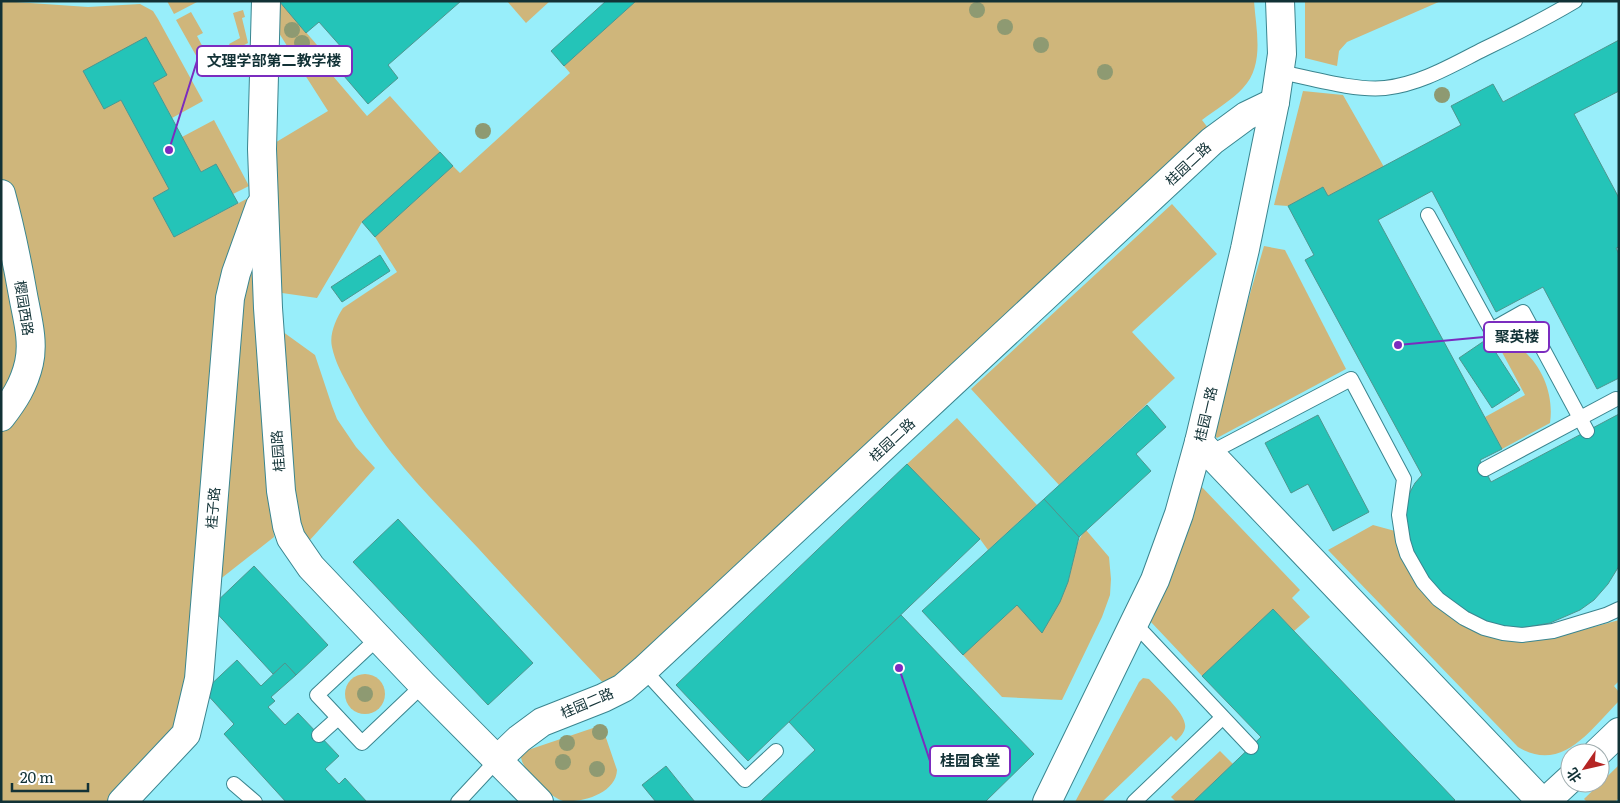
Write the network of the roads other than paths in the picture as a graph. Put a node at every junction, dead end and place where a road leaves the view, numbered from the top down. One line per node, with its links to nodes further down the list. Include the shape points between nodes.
1 (266, 1): 7 (street, 桂园路, via 262,132)
2 (1280, 1): 4 (street, 桂园一路)
3 (1575, 1): 4 (lane, via 1551,16 1417,81 1385,88 1360,87)
4 (1280, 72): 5 (street, 桂园一路)
5 (1275, 102): 13 (street, 桂园一路); 18 (street, 桂园二路, via 1246,116 1212,141)
6 (1, 194): 10 (street, 樱园西路, via 30,333 29,361 22,386)
7 (264, 194): 17 (street, 桂园路, via 268,308 285,521 291,538 310,567); 30 (street, 桂子路, via 230,298 197,688 186,734)
8 (1428, 214): 11 (lane, via 1490,330 1523,312)
9 (1616, 399): 11 (lane)
10 (1, 417)
11 (1580, 418): 12 (lane); 14 (lane)
12 (1587, 431)
13 (1205, 448): 15 (lane, via 1351,379 1404,479 1402,541 1423,582 1438,599 1452,611 1484,628 1522,635 1553,631); 16 (street, 桂园一路); 36 (street)
14 (1485, 469)
15 (1619, 609)
16 (1135, 624): 21 (lane); 34 (street, 桂园一路)
17 (378, 638): 19 (street, 桂园路); 20 (lane, via 317,695)
18 (644, 670): 26 (lane, via 745,780); 27 (street, 桂园二路, via 623,688 542,722)
19 (423, 685): 20 (lane, via 362,743); 27 (street, 桂园路)
20 (338, 718): 23 (lane)
21 (1222, 718): 25 (lane); 35 (lane)
22 (1619, 732): 24 (street)
23 (319, 735)
24 (1607, 743)
25 (1250, 747)
26 (776, 751)
27 (497, 760): 32 (lane); 33 (street, 桂园路)
28 (234, 784): 31 (lane)
29 (1560, 788): 36 (street)
30 (122, 802)
31 (255, 802)
32 (458, 802)
33 (539, 802)
34 (1048, 802)
35 (1134, 802)
36 (1544, 802)

